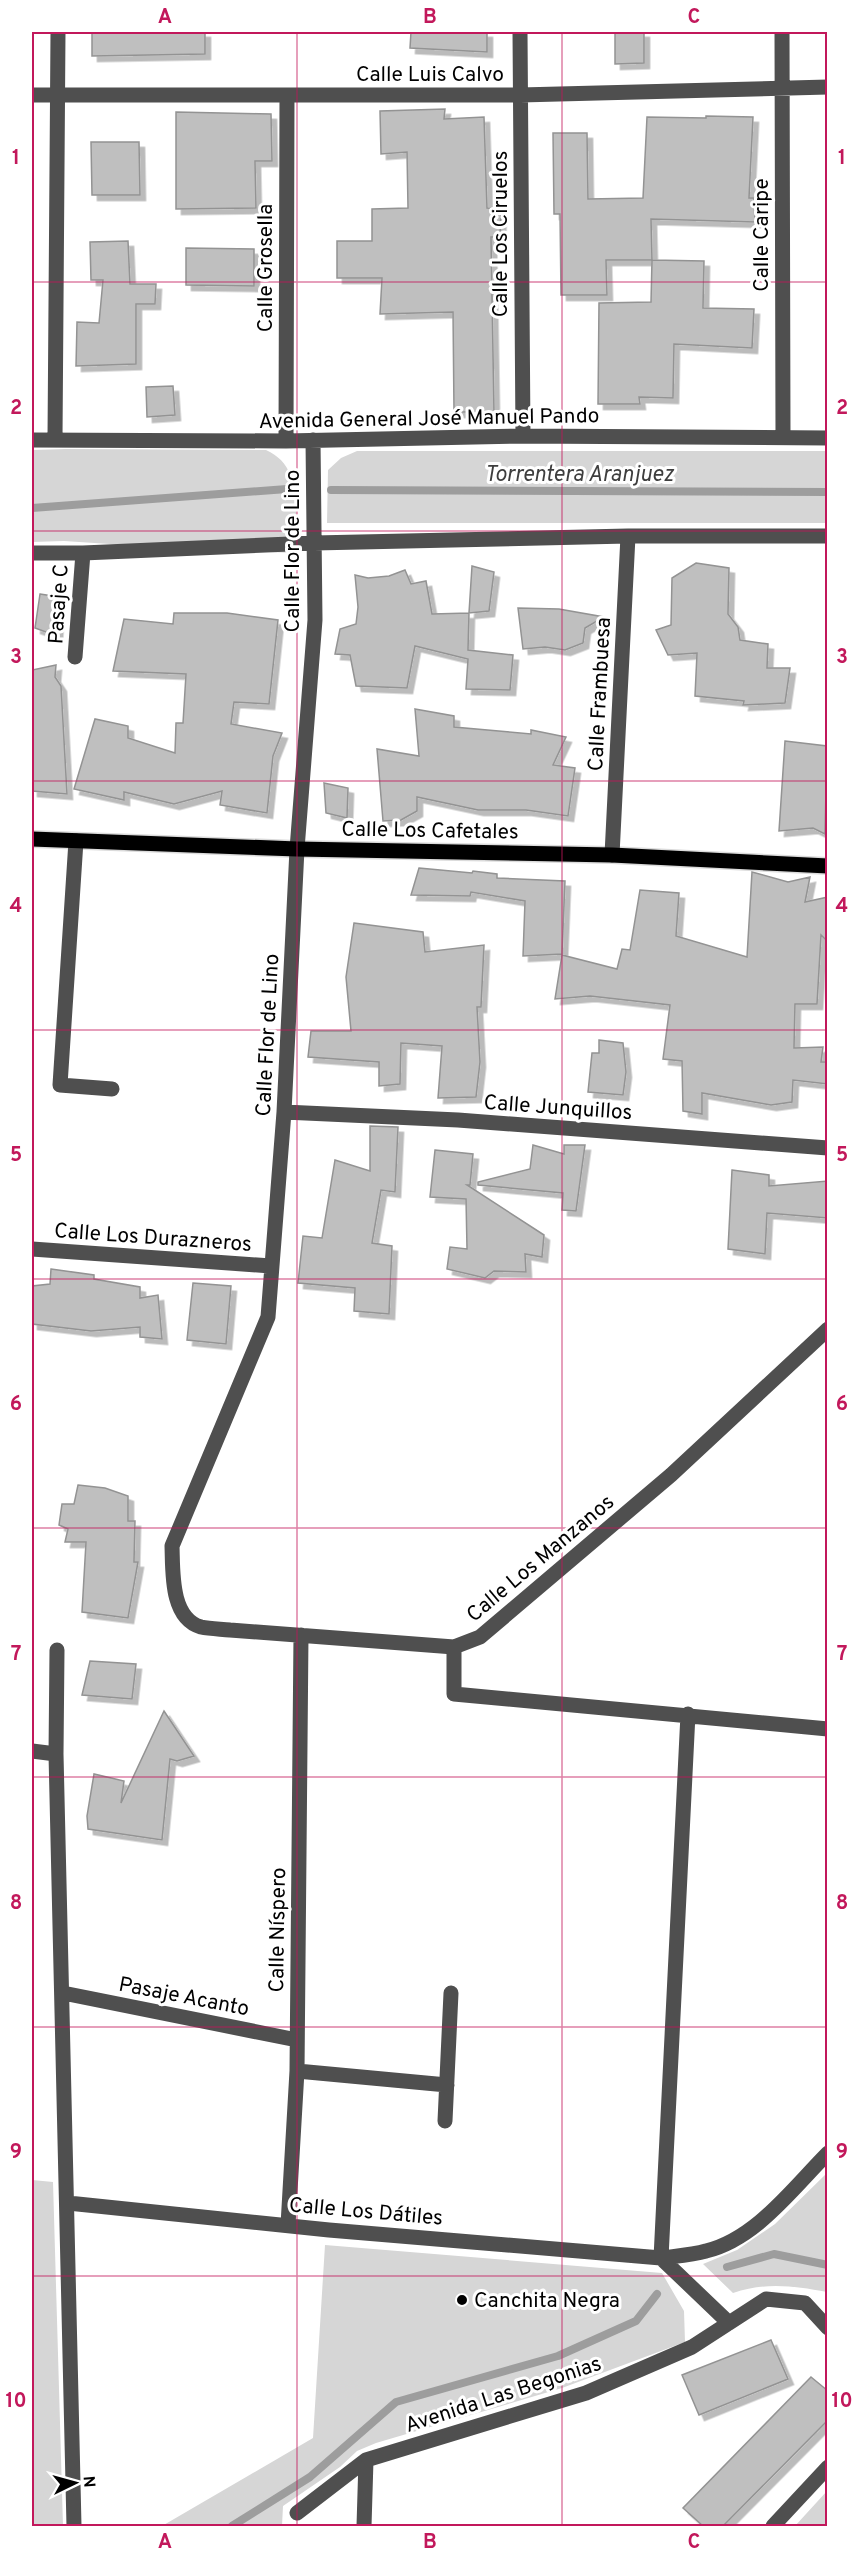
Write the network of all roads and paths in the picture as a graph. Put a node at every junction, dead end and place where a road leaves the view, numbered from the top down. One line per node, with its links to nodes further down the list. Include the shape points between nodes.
1 (58, 32): 7 (street)
2 (520, 32): 9 (street, Calle Los Ciruelos)
3 (782, 32): 5 (street, Calle Caripe)
4 (828, 87): 5 (street, Calle Luis Calvo)
5 (782, 88): 9 (street, Calle Luis Calvo); 11 (street, Calle Caripe)
6 (32, 95): 7 (street, Calle Luis Calvo)
7 (57, 95): 8 (street, Calle Luis Calvo); 13 (street)
8 (286, 95): 9 (street, Calle Luis Calvo); 16 (street, Calle Grosella)
9 (520, 95): 10 (street, Calle Los Ciruelos)
10 (523, 436): 11 (street, Avenida General José Manuel Pando); 15 (street, Avenida General José Manuel Pando)
11 (783, 437): 12 (street, Avenida General José Manuel Pando)
12 (828, 438)
13 (55, 439): 14 (street, Avenida General José Manuel Pando); 16 (street, Avenida General José Manuel Pando)
14 (32, 440)
15 (313, 440): 16 (street, Avenida General José Manuel Pando); 19 (street, Calle Flor de Lino)
16 (286, 441)
17 (628, 536): 18 (street); 19 (street); 26 (street, Calle Frambuesa)
18 (828, 536)
19 (314, 543): 21 (street); 25 (street, Calle Flor de Lino, via 315,620)
20 (32, 553): 21 (street)
21 (83, 553): 22 (street, Pasaje C)
22 (75, 657)
23 (32, 839): 24 (main road, Calle Los Cafetales)
24 (76, 841): 25 (main road, Calle Los Cafetales); 28 (street, via 60,1085)
25 (297, 849): 26 (main road, Calle Los Cafetales); 29 (street, Calle Flor de Lino)
26 (612, 855): 27 (main road, Calle Los Cafetales)
27 (828, 866)
28 (112, 1089)
29 (284, 1112): 30 (street, Calle Junquillos, via 458,1120); 32 (street, Calle Flor de Lino)
30 (828, 1148)
31 (32, 1249): 32 (street, Calle Los Durazneros)
32 (272, 1266): 34 (street, Calle Flor de Lino, via 268,1317 172,1546 173,1584)
33 (828, 1329): 36 (street, Calle Los Manzanos, via 662,1483 480,1637)
34 (182, 1611): 35 (street, Calle Los Manzanos, via 199,1627)
35 (301, 1635): 36 (street, Calle Los Manzanos); 44 (street, Calle Níspero)
36 (454, 1647): 38 (street, via 454,1694)
37 (57, 1650): 41 (street)
38 (688, 1714): 39 (street); 51 (street)
39 (828, 1729)
40 (32, 1751): 41 (street)
41 (56, 1754): 42 (street)
42 (63, 1993): 44 (street, Pasaje Acanto); 49 (street)
43 (451, 1993): 46 (street)
44 (297, 2040): 45 (street, Calle Níspero)
45 (297, 2071): 46 (street); 50 (street, Calle Níspero)
46 (447, 2085): 47 (street)
47 (445, 2121)
48 (828, 2153): 51 (street, via 763,2218 735,2240 707,2251)
49 (68, 2203): 50 (street, Calle Los Dátiles); 57 (street)
50 (288, 2225): 51 (street, Calle Los Dátiles)
51 (661, 2258): 52 (street)
52 (729, 2323): 53 (street, Avenida Las Begonias, via 766,2300 805,2303); 54 (street, Avenida Las Begonias, via 692,2347 586,2392)
53 (828, 2328)
54 (366, 2460): 56 (street, Avenida Las Begonias); 58 (street)
55 (828, 2467): 59 (street)
56 (297, 2513)
57 (74, 2526)
58 (364, 2526)
59 (773, 2526)

